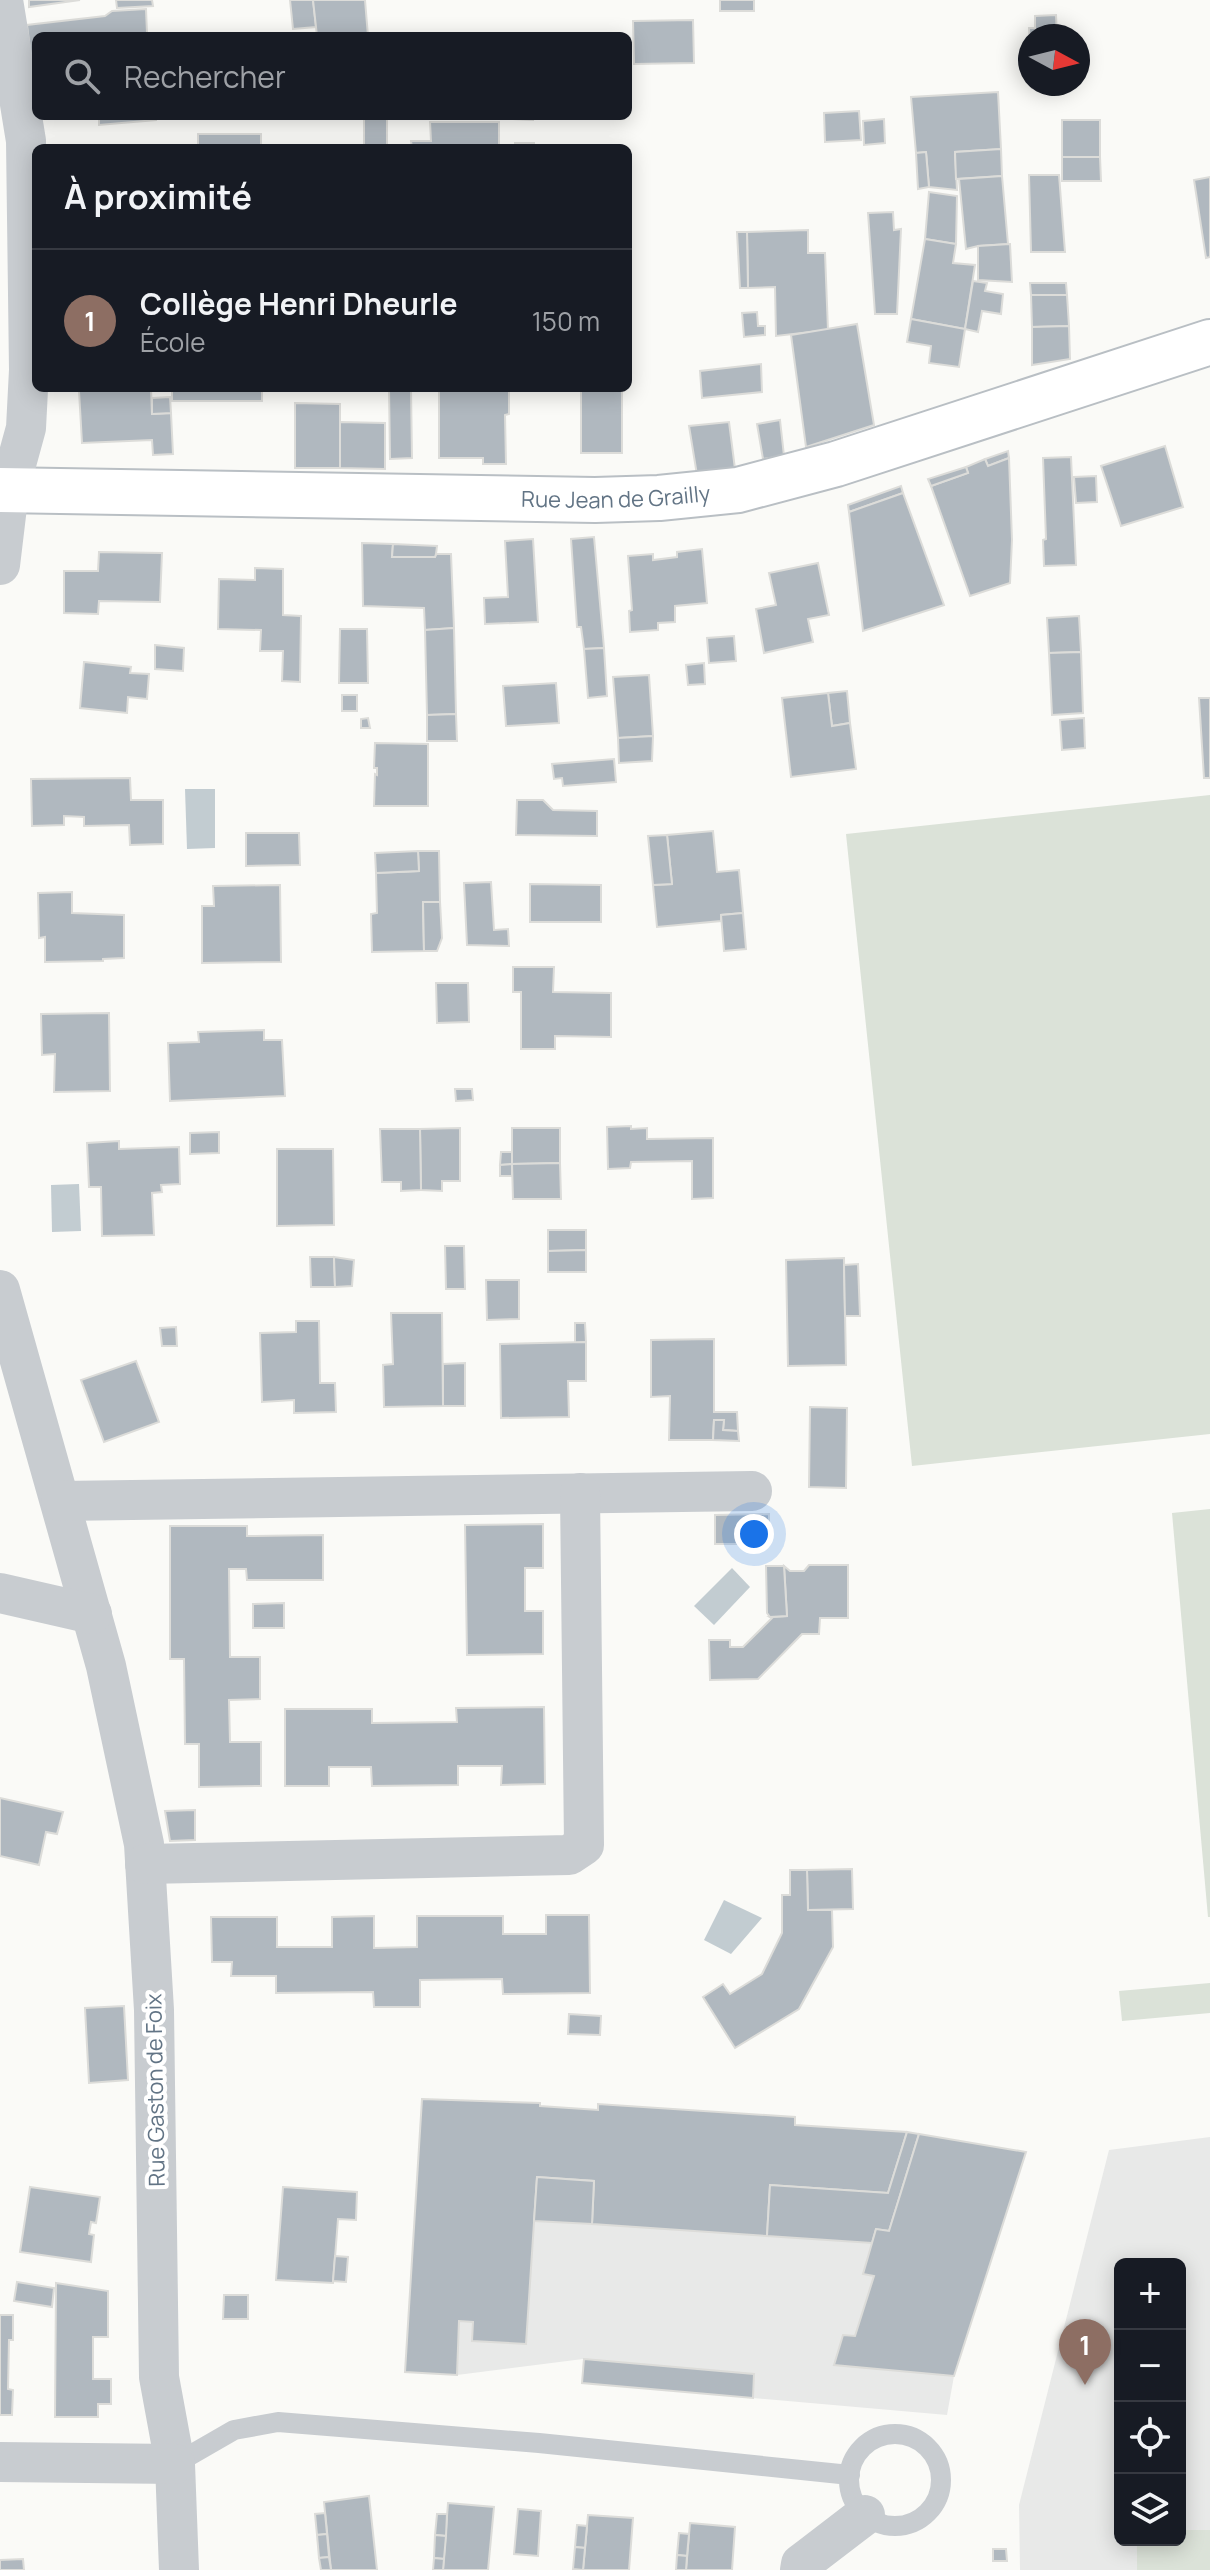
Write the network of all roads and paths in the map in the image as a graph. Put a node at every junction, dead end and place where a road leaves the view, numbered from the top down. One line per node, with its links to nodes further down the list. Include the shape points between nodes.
1 (3, 0): 3 (street, via 26,141 29,370 26,428)
2 (1210, 342): 3 (street, Rue Jean de Grailly, via 836,464 738,490 595,500)
3 (5, 490): 4 (street)
4 (0, 565)
5 (0, 1290): 8 (street, Rue Gaston de Foix)
6 (752, 1491): 7 (street)
7 (580, 1493): 8 (street); 11 (street, via 584,1845 569,1855)
8 (61, 1501): 10 (street, Rue Gaston de Foix)
9 (0, 1593): 10 (street)
10 (92, 1614): 11 (street, Rue Gaston de Foix)
11 (145, 1864): 13 (street, Rue Gaston de Foix, via 154,2010 159,2377)
12 (0, 2462): 13 (street)
13 (175, 2464): 14 (lane, via 234,2430 278,2422); 16 (street, Rue Gaston de Foix)
14 (850, 2475): 15 (lane, via 850,2490); 15 (lane, via 863,2447 891,2434 921,2442 939,2466 938,2496 920,2519 892,2526)
15 (865, 2515): 17 (street)
16 (179, 2570)
17 (800, 2570)

